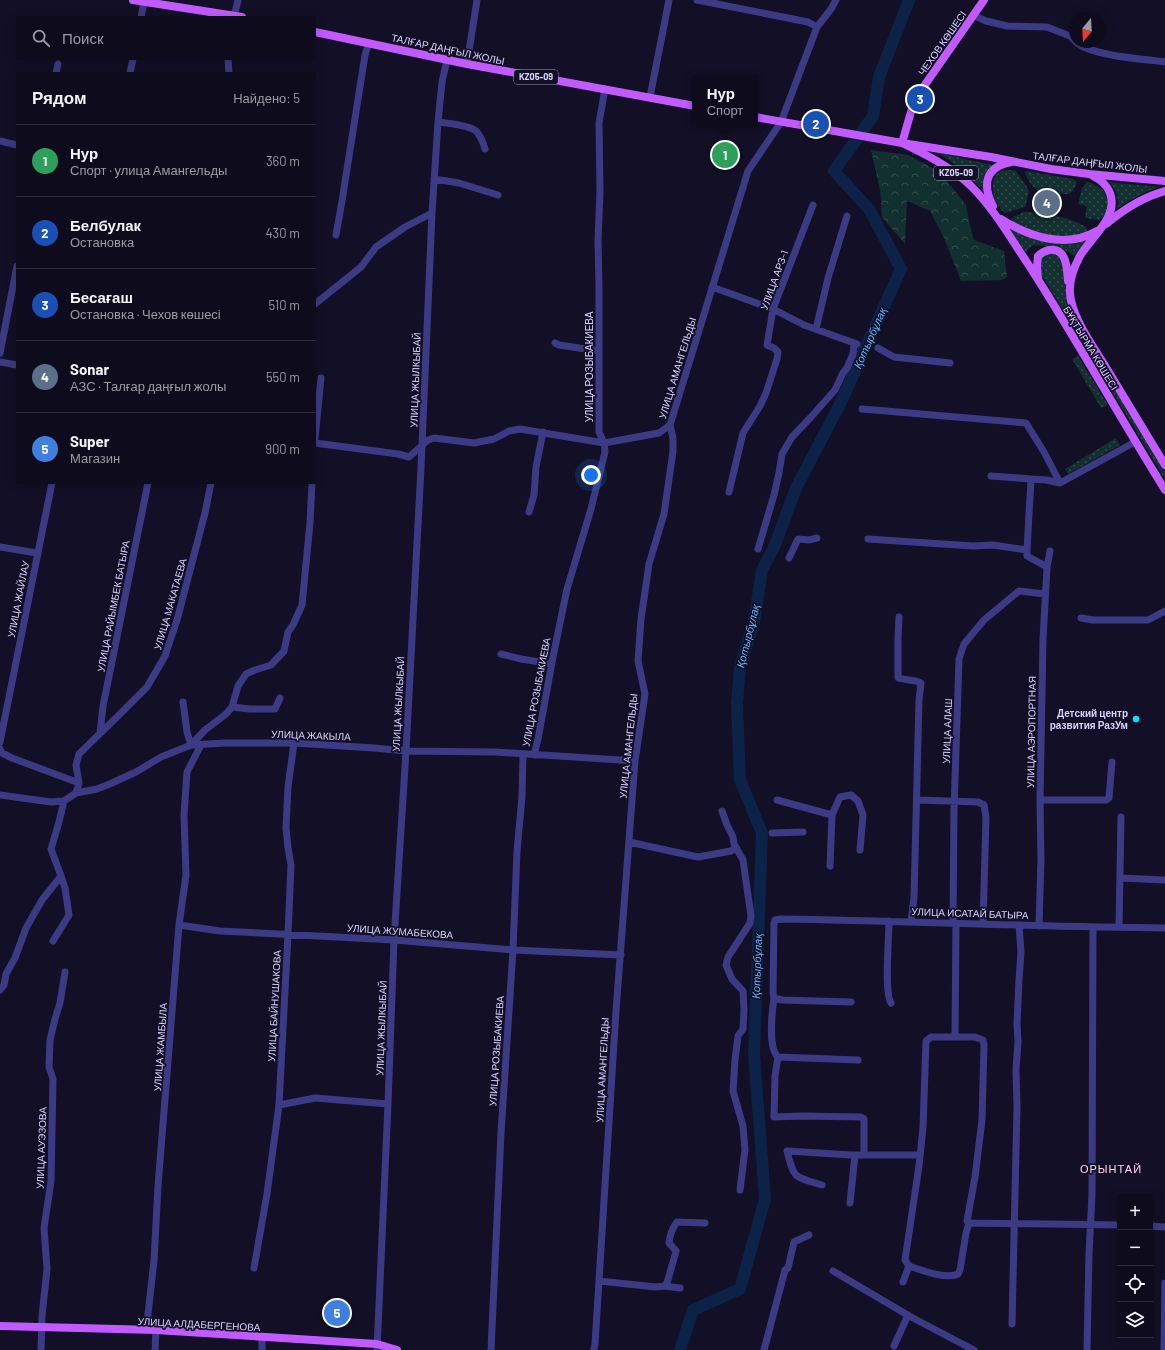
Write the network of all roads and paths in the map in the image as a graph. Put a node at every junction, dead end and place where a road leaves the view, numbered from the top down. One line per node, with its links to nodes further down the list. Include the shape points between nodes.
1 (133, 0): 8 (main road)
2 (238, 0): 11 (street)
3 (475, 0): 22 (street)
4 (669, 0): 27 (street)
5 (697, 0): 12 (street, via 808,22)
6 (836, 0): 12 (street, УЛИЦА АМАНГЕЛЬДЫ)
7 (984, 0): 9 (main road, ЧЕХОВ КӨШЕСІ)
8 (144, 2): 10 (street); 11 (main road)
9 (973, 15): 14 (street, via 1007,26 1047,27); 33 (main road, ЧЕХОВ КӨШЕСІ, via 912,105)
10 (141, 16)
11 (237, 16)
12 (817, 27): 31 (street, УЛИЦА АМАНГЕЛЬДЫ)
13 (316, 32): 15 (main road, ТАЛҒАР ДАҢҒЫЛ ЖОЛЫ / KZ05-09)
14 (1069, 36)
15 (369, 43): 19 (main road, ТАЛҒАР ДАҢҒЫЛ ЖОЛЫ / KZ05-09); 47 (street)
16 (1086, 48): 20 (street)
17 (133, 60): 24 (street)
18 (228, 60): 25 (street)
19 (447, 60): 22 (main road, ТАЛҒАР ДАҢҒЫЛ ЖОЛЫ / KZ05-09); 30 (street, УЛИЦА ЖЫЛКЫБАЙ)
20 (1165, 62)
21 (58, 64): 23 (street)
22 (467, 64): 26 (main road, ТАЛҒАР ДАҢҒЫЛ ЖОЛЫ / KZ05-09)
23 (56, 72)
24 (130, 72)
25 (229, 72)
26 (605, 89): 27 (main road, ТАЛҒАР ДАҢҒЫЛ ЖОЛЫ / KZ05-09); 57 (street, УЛИЦА РОЗЫБАКИЕВА, via 599,123)
27 (650, 97): 28 (main road, ТАЛҒАР ДАҢҒЫЛ ЖОЛЫ / KZ05-09)
28 (692, 105)
29 (758, 118): 31 (main road, ТАЛҒАР ДАҢҒЫЛ ЖОЛЫ / KZ05-09)
30 (438, 122): 35 (street, via 475,130); 38 (street, УЛИЦА ЖЫЛКЫБАЙ)
31 (782, 122): 33 (main road, ТАЛҒАР ДАҢҒЫЛ ЖОЛЫ / KZ05-09); 50 (street, УЛИЦА АМАНГЕЛЬДЫ, via 748,171)
32 (0, 141): 34 (street)
33 (902, 143): 36 (main road, ТАЛҒАР ДАҢҒЫЛ ЖОЛЫ / KZ05-09); 45 (main road, ТАЛҒАР ДАҢҒЫЛ ЖОЛЫ / KZ05-09, via 960,176)
34 (16, 144)
35 (485, 148)
36 (1013, 162): 37 (main road, ТАЛҒАР ДАҢҒЫЛ ЖОЛЫ / KZ05-09); 45 (main road, KZ05-09, via 995,169 986,182 989,198)
37 (1089, 174): 39 (main road, ТАЛҒАР ДАҢҒЫЛ ЖОЛЫ / KZ05-09); 46 (main road, KZ05-09, via 1101,181 1111,195 1110,213)
38 (434, 179): 41 (street); 43 (street, УЛИЦА ЖЫЛКЫБАЙ)
39 (1165, 182)
40 (1165, 191): 46 (main road, KZ05-09, via 1134,203)
41 (498, 196)
42 (813, 205): 53 (street, УЛИЦА АРЗ-1)
43 (432, 213): 52 (street, via 405,227 376,247 360,267); 70 (street, УЛИЦА ЖЫЛКЫБАЙ)
44 (847, 216): 54 (street)
45 (998, 217): 46 (main road, KZ05-09, via 1029,233 1054,239 1079,239); 49 (main road, БҰҚТЫРМА КӨШЕСІ)
46 (1100, 229): 51 (main road, БҰҚТЫРМА КӨШЕСІ, via 1080,256 1072,276)
47 (336, 235)
48 (16, 271): 58 (street)
49 (1038, 280): 51 (main road, via 1040,254 1049,250 1059,252 1065,258); 67 (main road, БҰҚТЫРМА КӨШЕСІ)
50 (712, 287): 53 (street); 64 (street, УЛИЦА АМАНГЕЛЬДЫ)
51 (1070, 294): 72 (main road, БҰҚТЫРМА КӨШЕСІ, via 1084,331)
52 (316, 303)
53 (773, 309): 54 (street); 82 (street, УЛИЦА АРЗ-1, via 767,345 778,352 777,359 766,393 743,433)
54 (816, 329): 87 (street, via 857,344 835,390 792,437 782,454 774,495)
55 (555, 343): 57 (street)
56 (878, 348): 60 (street, via 894,357)
57 (599, 351): 69 (street, УЛИЦА РОЗЫБАКИЕВА, via 599,432)
58 (0, 353)
59 (0, 362): 61 (street)
60 (950, 363)
61 (16, 365)
62 (321, 378): 65 (street)
63 (862, 409): 76 (street, via 1026,423)
64 (670, 425): 69 (street, via 659,433); 111 (street, УЛИЦА АМАНГЕЛЬДЫ, via 673,451 664,514 649,564 641,619 638,662 645,694)
65 (316, 429)
66 (543, 432): 69 (street); 70 (street, via 520,429 474,443 434,438); 83 (street)
67 (1135, 442): 76 (street); 81 (main road, БҰҚТЫРМА КӨШЕСІ)
68 (316, 443): 71 (street)
69 (604, 443): 98 (street, УЛИЦА РОЗЫБАКИЕВА, via 602,470 567,589)
70 (422, 445): 71 (street); 73 (street, УЛИЦА ЖЫЛКЫБАЙ)
71 (409, 457): 73 (street)
72 (1165, 465)
73 (421, 468): 108 (street, УЛИЦА ЖЫЛКЫБАЙ)
74 (991, 476): 75 (street)
75 (1031, 479): 76 (street); 88 (street)
76 (1060, 483)
77 (52, 484): 90 (street, УЛИЦА ЖАЙЛАУ)
78 (148, 484): 102 (street, УЛИЦА РАЙЫМБЕК БАТЫРА, via 103,706)
79 (211, 484): 102 (street, УЛИЦА МАКАТАЕВА, via 177,620 165,656 147,687)
80 (312, 484): 101 (street, via 302,605 288,632 284,651 271,666 246,674 238,686)
81 (1165, 490)
82 (729, 492)
83 (529, 512)
84 (817, 538): 91 (street, via 798,539)
85 (868, 539): 88 (street, via 993,545)
86 (0, 547): 90 (street)
87 (758, 549)
88 (1027, 550): 92 (street, via 1027,556)
89 (1050, 551): 92 (street, УЛИЦА АЭРОПОРТНАЯ)
90 (37, 553): 103 (street, УЛИЦА ЖАЙЛАУ)
91 (789, 558)
92 (1047, 567): 93 (street, УЛИЦА АЭРОПОРТНАЯ)
93 (1045, 594): 118 (street, УЛИЦА АЭРОПОРТНАЯ); 120 (street, УЛИЦА АЛАШ, via 1020,591 984,620 964,644 959,659)
94 (1165, 611): 96 (street, via 1148,620)
95 (899, 617): 117 (street, via 898,678 921,683)
96 (1081, 618)
97 (501, 654): 98 (street)
98 (552, 664): 110 (street, УЛИЦА РОЗЫБАКИЕВА)
99 (280, 698): 101 (street, via 275,709)
100 (183, 702): 105 (street, via 187,732)
101 (232, 707): 105 (street)
102 (100, 733): 113 (street, УЛИЦА МАКАТАЕВА, via 79,754 76,765)
103 (0, 742)
104 (294, 743): 106 (street, УЛИЦА ЖАКЫЛА); 108 (street, УЛИЦА ЖАКЫЛА); 143 (street, УЛИЦА БАЙНУШАКОВА, via 286,828 290,865)
105 (192, 745): 106 (street, УЛИЦА ЖАКЫЛА); 114 (street, УЛИЦА ЖАКЫЛА, via 161,757 112,783)
106 (201, 745): 137 (street, УЛИЦА ЖАМБЫЛА, via 187,772 184,815 186,875)
107 (0, 750): 113 (street, via 12,758)
108 (406, 752): 109 (street, УЛИЦА ЖАКЫЛА); 145 (street, УЛИЦА ЖЫЛКЫБАЙ)
109 (523, 754): 110 (street, УЛИЦА ЖАКЫЛА); 146 (street, УЛИЦА РОЗЫБАКИЕВА)
110 (534, 755): 111 (street, УЛИЦА ЖАКЫЛА)
111 (635, 761): 126 (street, УЛИЦА АМАНГЕЛЬДЫ)
112 (1112, 762): 118 (street, via 1109,798 1106,800)
113 (79, 783): 114 (street, УЛИЦА МАКАТАЕВА)
114 (76, 793): 119 (street, УЛИЦА ЖАКЫЛА)
115 (0, 795): 119 (street, via 51,802)
116 (777, 800): 122 (street)
117 (917, 800): 120 (street); 134 (street)
118 (1040, 800): 139 (street, УЛИЦА АЭРОПОРТНАЯ)
119 (64, 801): 130 (street, via 51,849)
120 (955, 802): 135 (street, УЛИЦА АЛАШ); 136 (street, via 978,802 984,805 986,811)
121 (722, 811): 127 (street)
122 (832, 815): 128 (street, via 840,797 851,796 858,801 863,815); 129 (street)
123 (1121, 817): 131 (street)
124 (803, 832): 125 (street)
125 (772, 833)
126 (629, 842): 127 (street, via 698,857 731,851); 147 (street, УЛИЦА АМАНГЕЛЬДЫ)
127 (736, 847): 163 (street, via 743,860 751,916 750,923 728,957 726,965 732,979 743,991 743,1029 738,1036 733,1091 743,1126 745,1150)
128 (860, 850)
129 (830, 866)
130 (61, 876): 144 (street, via 69,915); 149 (street, via 42,900 26,928 15,958)
131 (1120, 878): 132 (street); 141 (street)
132 (1165, 880)
133 (889, 921): 134 (street, УЛИЦА ИСАТАЙ БАТЫРА); 151 (street, УЛИЦА ИСАТАЙ БАТЫРА, via 775,920); 153 (street, via 888,976)
134 (911, 921): 135 (street, УЛИЦА ИСАТАЙ БАТЫРА)
135 (955, 923): 136 (street, УЛИЦА ИСАТАЙ БАТЫРА); 154 (street, УЛИЦА АЛАШ)
136 (983, 924): 138 (street, УЛИЦА ИСАТАЙ БАТЫРА)
137 (179, 925): 143 (street, УЛИЦА ЖУМАБЕКОВА, via 220,932); 185 (street, УЛИЦА ЖАМБЫЛА, via 154,1261 147,1323)
138 (1019, 925): 139 (street, УЛИЦА ИСАТАЙ БАТЫРА); 167 (street, via 1021,952 1017,1016)
139 (1039, 926): 140 (street, УЛИЦА ИСАТАЙ БАТЫРА)
140 (1093, 927): 141 (street, УЛИЦА ИСАТАЙ БАТЫРА); 168 (street)
141 (1119, 927): 142 (street, УЛИЦА ИСАТАЙ БАТЫРА)
142 (1165, 928)
143 (288, 934): 145 (street, УЛИЦА ЖУМАБЕКОВА); 158 (street, УЛИЦА БАЙНУШАКОВА)
144 (53, 940)
145 (394, 940): 146 (street, УЛИЦА ЖУМАБЕКОВА); 157 (street, УЛИЦА ЖЫЛКЫБАЙ)
146 (513, 950): 147 (street, УЛИЦА ЖУМАБЕКОВА); 194 (street, УЛИЦА РОЗЫБАКИЕВА)
147 (621, 955): 176 (street, УЛИЦА АМАНГЕЛЬДЫ)
148 (65, 972): 184 (street, УЛИЦА АУЭЗОВА, via 50,1040 49,1067 53,1079 51,1181 44,1228 46,1269)
149 (3, 975): 150 (street, via 4,985)
150 (0, 990)
151 (774, 998): 152 (street); 155 (street, via 772,1037 774,1054)
152 (851, 1002)
153 (891, 1003)
154 (955, 1037): 161 (street, via 931,1037 926,1041); 166 (street, via 975,1037 983,1040 984,1045 982,1120 976,1177 967,1221)
155 (778, 1058): 156 (street); 160 (street, via 774,1117 861,1117 864,1119)
156 (858, 1060)
157 (388, 1104): 158 (street, via 315,1098); 188 (street, УЛИЦА ЖЫЛКЫБАЙ)
158 (279, 1105): 174 (street, УЛИЦА БАЙНУШАКОВА)
159 (855, 1155): 160 (street); 162 (street, via 787,1150 791,1169 798,1178); 164 (street)
160 (864, 1155): 161 (street)
161 (920, 1155): 173 (street, via 905,1254)
162 (822, 1185)
163 (740, 1190)
164 (850, 1204)
165 (705, 1223): 179 (street, via 678,1222 674,1226 668,1243 676,1251)
166 (969, 1223): 167 (street); 173 (street, via 958,1274 945,1276)
167 (1014, 1224): 168 (street); 182 (street)
168 (1091, 1224): 169 (street); 198 (street)
169 (1117, 1225)
170 (1153, 1226): 171 (street)
171 (1165, 1227)
172 (809, 1235): 196 (street, via 794,1242)
173 (909, 1266): 177 (street)
174 (254, 1268)
175 (833, 1271): 181 (street)
176 (599, 1280): 179 (street); 195 (street, УЛИЦА АМАНГЕЛЬДЫ)
177 (903, 1282)
178 (1165, 1284): 199 (street)
179 (664, 1286): 180 (street)
180 (680, 1288)
181 (908, 1315): 187 (street); 189 (street)
182 (1012, 1324)
183 (0, 1326): 184 (main road, УЛИЦА АЛДАБЕРГЕНОВА)
184 (42, 1327): 185 (main road, УЛИЦА АЛДАБЕРГЕНОВА); 190 (street, УЛИЦА АУЭЗОВА)
185 (156, 1330): 186 (main road, УЛИЦА АЛДАБЕРГЕНОВА); 191 (street)
186 (262, 1337): 188 (main road, УЛИЦА АЛДАБЕРГЕНОВА); 192 (street)
187 (894, 1346)
188 (377, 1347): 193 (main road, УЛИЦА АЛДАБЕРГЕНОВА)
189 (965, 1348): 197 (street)
190 (41, 1350)
191 (155, 1350)
192 (262, 1350)
193 (397, 1350)
194 (491, 1350)
195 (594, 1350)
196 (764, 1350)
197 (974, 1350)
198 (1087, 1350)
199 (1164, 1350)

